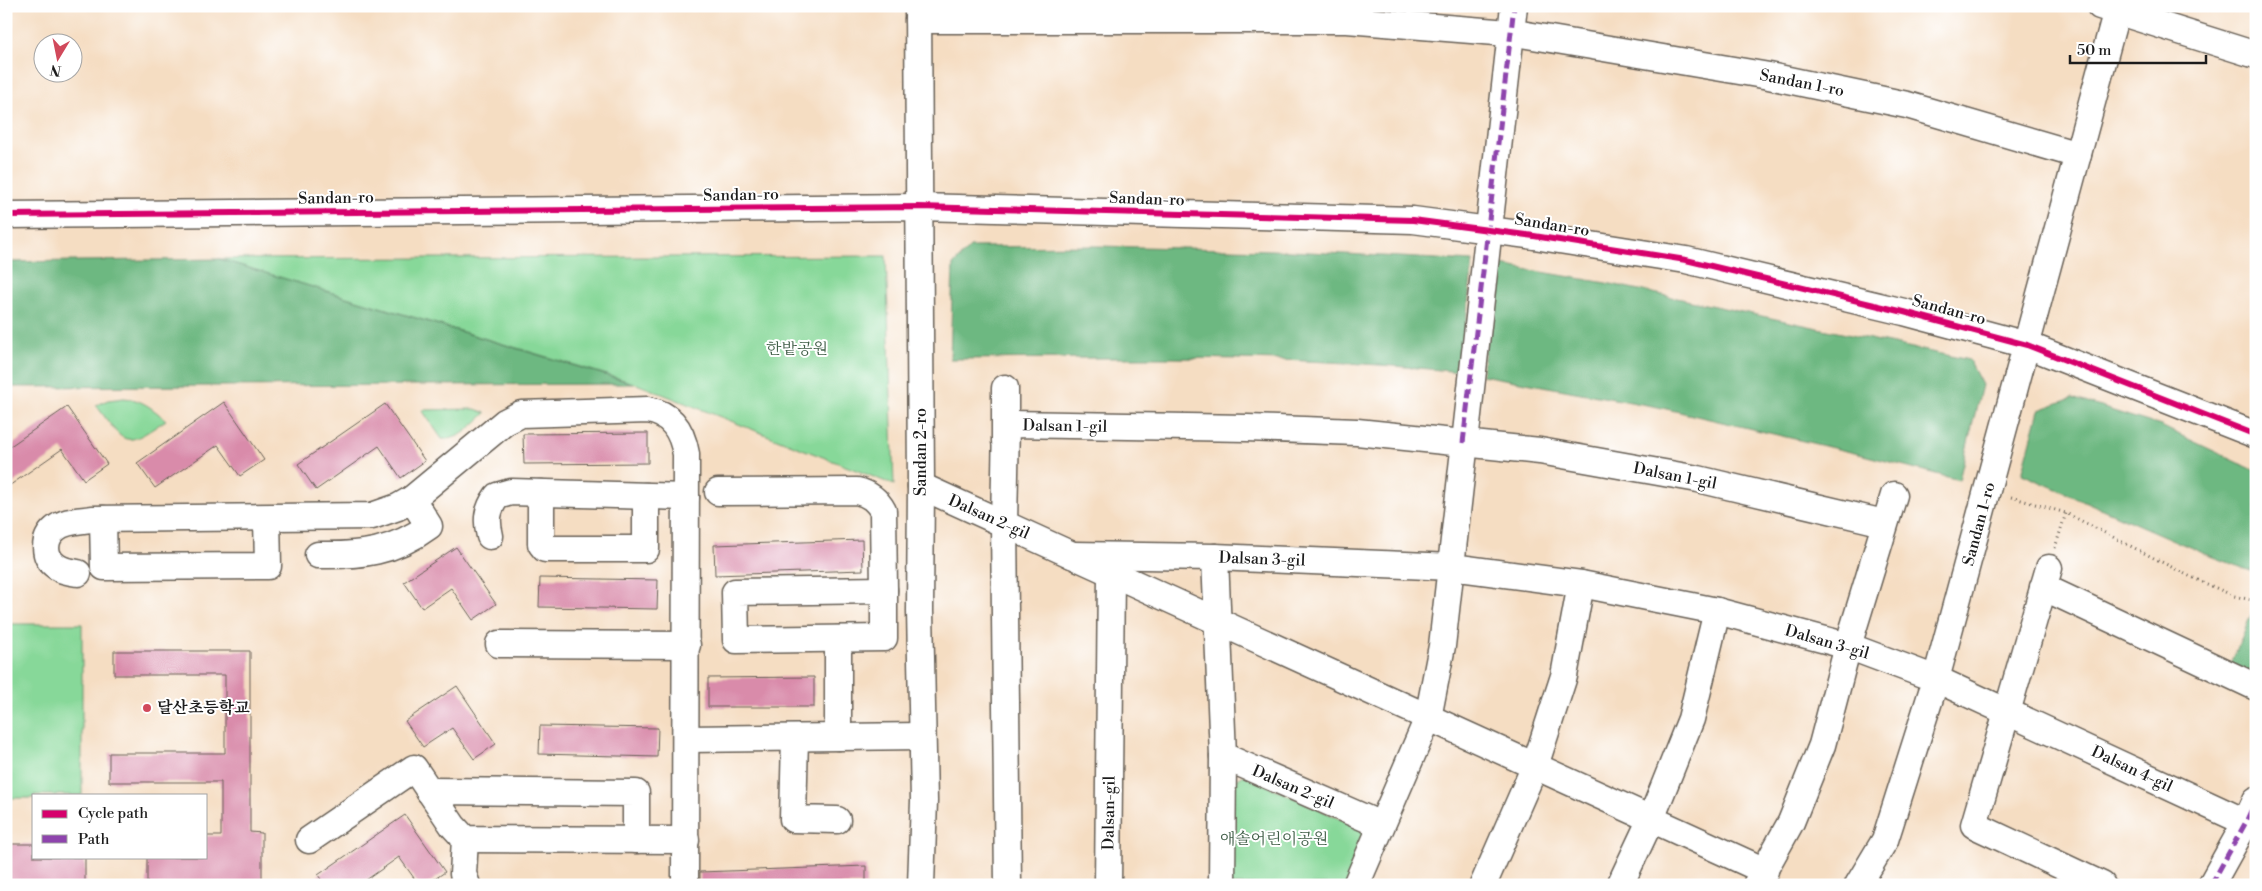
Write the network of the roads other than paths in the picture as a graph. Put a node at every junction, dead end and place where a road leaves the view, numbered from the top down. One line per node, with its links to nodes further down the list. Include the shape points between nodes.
1 (1514, 6): 9 (street)
2 (2111, 8): 5 (street, Sandan 1-ro); 6 (street, Sandan 1-ro)
3 (918, 13): 4 (street, Sandan 2-ro, via 1347,20); 7 (street, Sandan 2-ro)
4 (1521, 34): 6 (street, Sandan 1-ro, via 1769,76 1898,103)
5 (2256, 55)
6 (2078, 154): 10 (street, Sandan 1-ro)
7 (919, 207): 8 (street, Sandan-ro); 9 (street, Sandan-ro, via 1413,220); 15 (street, Sandan 2-ro)
8 (6, 215)
9 (1488, 230): 10 (street, Sandan-ro, via 1686,260); 14 (street)
10 (2028, 345): 12 (street, Sandan-ro); 41 (street, Sandan 1-ro)
11 (1005, 388): 13 (street)
12 (2256, 434)
13 (1006, 444): 14 (street, Dalsan 1-gil, via 1006,424 1357,432); 25 (street, Dalsan 1-gil)
14 (1463, 444): 24 (street, Dalsan 1-gil, via 1540,451 1698,479); 30 (street)
15 (921, 486): 25 (street, Dalsan 2-gil); 45 (street, Sandan 2-ro)
16 (718, 492): 34 (street, via 867,493 883,511)
17 (541, 493): 19 (street); 19 (street, via 541,544 545,549 646,549); 26 (street, via 511,492 497,496 486,520)
18 (1894, 495): 24 (street)
19 (646, 496): 20 (street)
20 (686, 497): 21 (street, via 686,454 680,430 661,412 648,410 521,414 506,422); 39 (street)
21 (412, 499): 22 (street, via 365,518); 28 (street, via 429,526 416,536 385,549)
22 (267, 518): 23 (street); 23 (street, via 268,566 104,567)
23 (103, 519): 31 (street, via 69,522 55,528 47,539 45,550 49,559 56,566)
24 (1884, 523): 40 (street)
25 (1004, 524): 27 (street, Dalsan 2-gil); 64 (street, Dalsan 1-gil)
26 (490, 536)
27 (1072, 555): 29 (street, Dalsan 3-gil); 32 (street, Dalsan 2-gil)
28 (318, 556)
29 (1215, 558): 30 (street, Dalsan 3-gil); 36 (street)
30 (1452, 567): 33 (street, Dalsan 3-gil); 44 (street, via 1442,646)
31 (78, 573)
32 (1111, 573): 36 (street, Dalsan 2-gil); 65 (street, Dalsan-gil)
33 (1581, 584): 35 (street, Dalsan 3-gil); 50 (street, via 1564,676)
34 (884, 590): 37 (street, via 884,638); 37 (street, via 736,592 736,640)
35 (1717, 611): 40 (street, Dalsan 3-gil); 53 (street, via 1691,719)
36 (1217, 621): 44 (street, Dalsan 2-gil); 49 (street)
37 (838, 639): 46 (street)
38 (499, 644): 39 (street)
39 (687, 645): 48 (street)
40 (1848, 646): 41 (street, Dalsan 3-gil); 60 (street, via 1822,745 1792,822)
41 (1936, 679): 43 (street, Dalsan 3-gil); 70 (street, Sandan 1-ro, via 1884,840)
42 (2256, 688): 43 (street, via 2046,577)
43 (2007, 712): 52 (street, Dalsan 4-gil); 71 (street, via 1974,825)
44 (1428, 718): 50 (street, Dalsan 2-gil); 55 (street)
45 (922, 736): 46 (street); 63 (street, Sandan 2-ro)
46 (838, 737): 47 (street)
47 (794, 738): 48 (street); 54 (street, via 793,819)
48 (687, 739): 59 (street)
49 (1223, 756): 55 (street, Dalsan 2-gil); 66 (street)
50 (1535, 766): 53 (street, Dalsan 2-gil); 68 (street)
51 (429, 791): 56 (street); 57 (street, via 414,768); 58 (street, via 636,793)
52 (2252, 816): 72 (street)
53 (1651, 819): 60 (street, Dalsan 2-gil); 69 (street)
54 (837, 820)
55 (1381, 825): 67 (street)
56 (465, 839): 58 (street); 61 (street, via 463,874)
57 (309, 840)
58 (636, 840): 59 (street)
59 (686, 840): 62 (street)
60 (1760, 878)
61 (468, 885)
62 (685, 885)
63 (921, 885)
64 (1008, 885)
65 (1108, 885)
66 (1222, 885)
67 (1356, 885)
68 (1483, 885)
69 (1620, 885)
70 (1858, 885)
71 (2102, 885)
72 (2211, 885)

